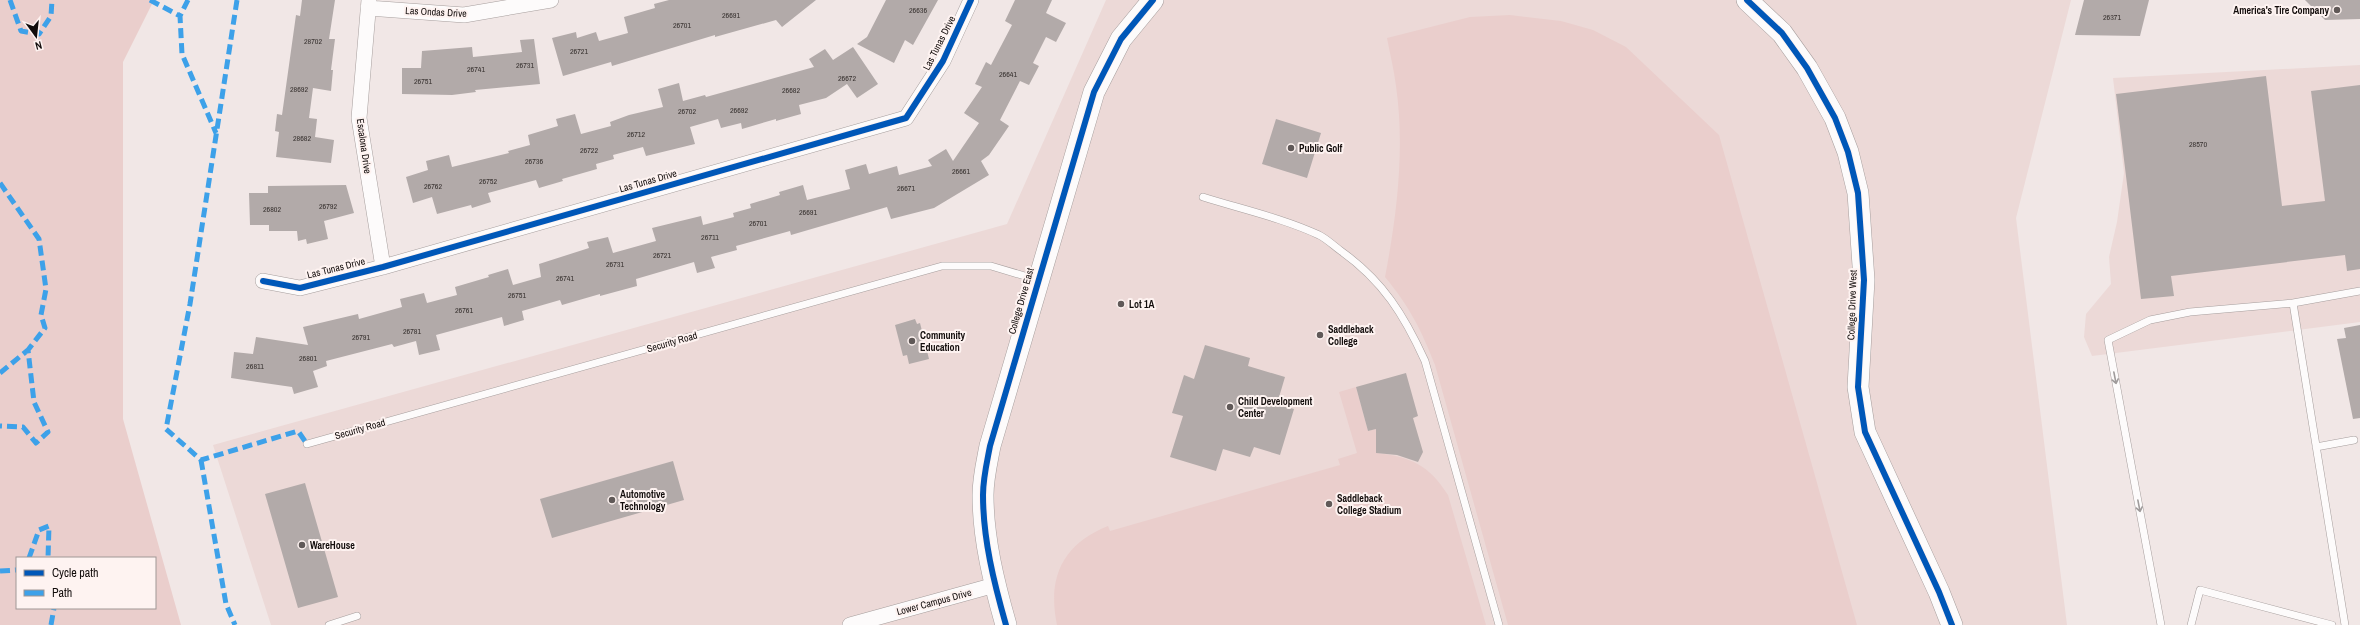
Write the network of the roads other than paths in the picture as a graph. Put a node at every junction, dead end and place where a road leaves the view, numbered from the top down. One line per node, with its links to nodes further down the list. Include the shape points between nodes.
1 (551, 0): 5 (street, Las Ondas Drive, via 464,15)
2 (971, 0): 7 (street, Las Tunas Drive, via 943,61 906,118)
3 (1153, 0): 8 (street, College Drive East, via 1122,39 1094,92)
4 (1747, 0): 21 (street, College Drive West, via 1782,33 1807,68 1835,118 1848,152 1858,193 1864,280 1858,387 1865,432)
5 (369, 4): 7 (street, Escalona Drive, via 359,118)
6 (1203, 197): 20 (lane, via 1320,236 1362,266 1387,292 1409,326 1425,361)
7 (383, 267): 9 (street, Las Tunas Drive, via 300,288)
8 (1038, 280): 13 (lane, Security Road, via 991,266 942,266); 15 (street, College Drive East, via 990,446 984,478 984,511)
9 (263, 281)
10 (2360, 291): 11 (lane)
11 (2293, 303): 14 (lane); 22 (lane, one-way to 22, via 2190,312 2150,320 2108,340)
12 (2354, 440): 14 (lane)
13 (308, 444)
14 (2316, 447): 25 (lane)
15 (995, 585): 18 (street, Lower Campus Drive); 19 (street, College Drive East)
16 (357, 616): 17 (lane)
17 (329, 625)
18 (850, 625)
19 (1006, 625)
20 (1499, 625)
21 (1952, 625)
22 (2161, 625)
23 (2191, 625): 24 (lane, via 2200,590)
24 (2332, 625)
25 (2345, 625)

